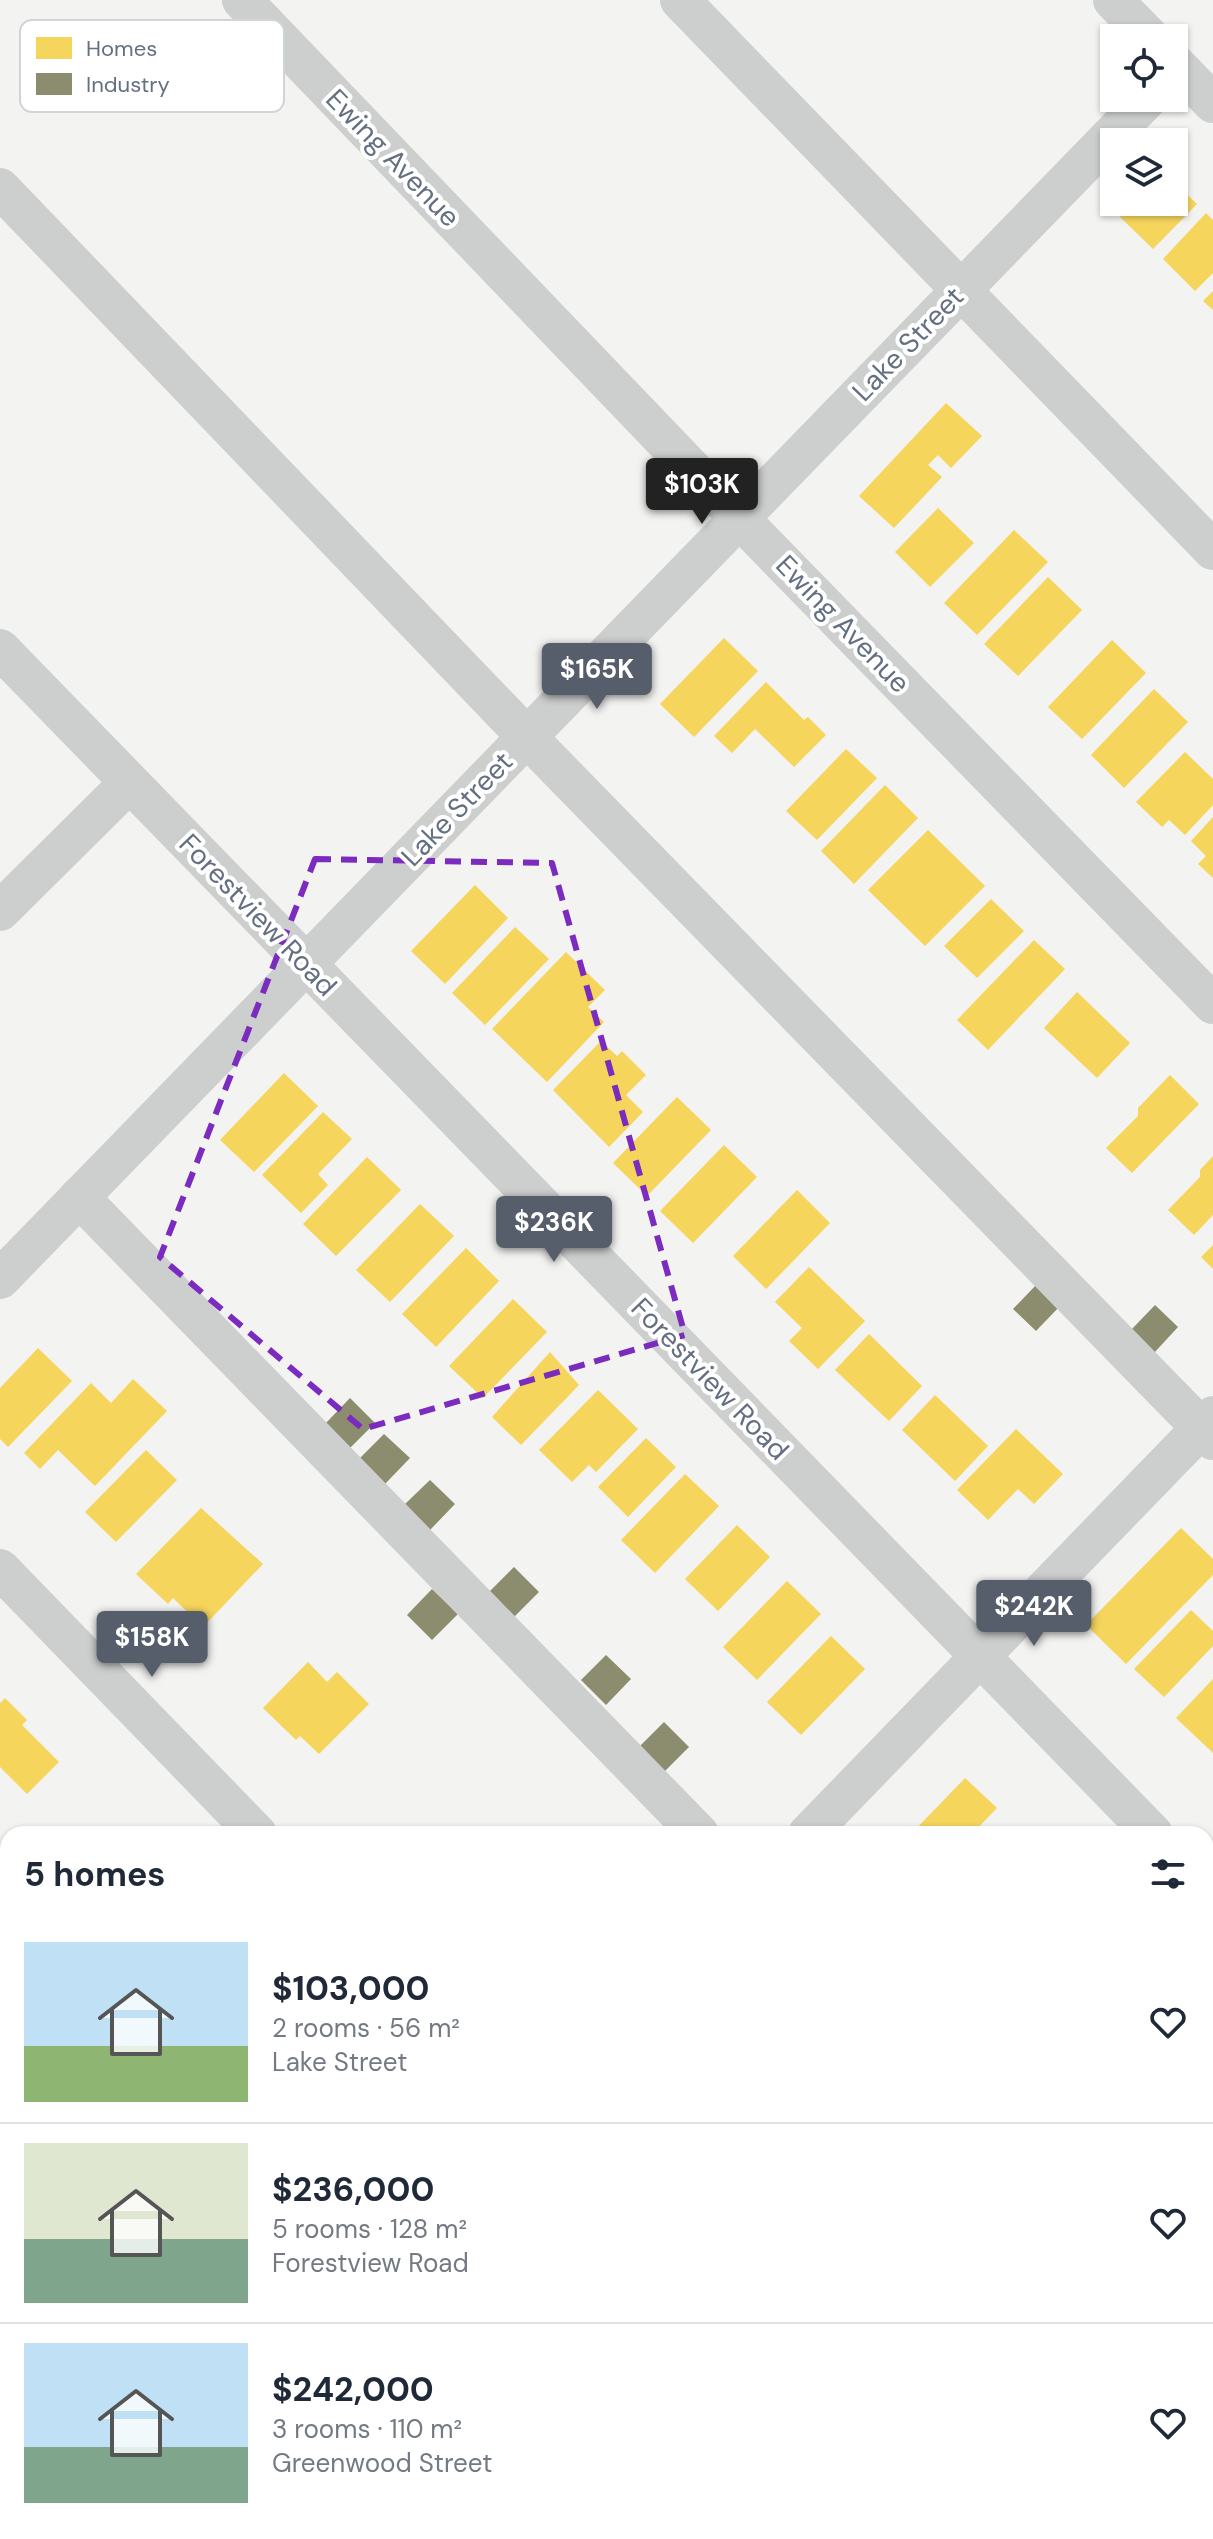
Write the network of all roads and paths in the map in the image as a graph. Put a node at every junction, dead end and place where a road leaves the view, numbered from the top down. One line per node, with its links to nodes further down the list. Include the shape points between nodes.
1 (242, 0): 4 (street, Ewing Avenue)
2 (680, 0): 11 (street)
3 (1113, 0): 5 (street)
4 (261, 20)
5 (1136, 24)
6 (284, 44): 12 (street, Ewing Avenue)
7 (1188, 79): 8 (street)
8 (1213, 103)
9 (1134, 112): 11 (street, Lake Street)
10 (0, 188): 15 (street)
11 (961, 290): 12 (street, Lake Street); 13 (street)
12 (739, 518): 15 (street, Lake Street); 19 (street, Ewing Avenue)
13 (1213, 550)
14 (0, 649): 16 (street, Forestview Road)
15 (527, 737): 18 (street, Lake Street); 22 (street)
16 (129, 783): 17 (street); 18 (street, Forestview Road)
17 (0, 911)
18 (307, 964): 20 (street, Lake Street); 24 (street, Forestview Road)
19 (1213, 1004)
20 (79, 1197): 21 (street, Lake Street); 26 (street)
21 (0, 1279)
22 (1209, 1428): 24 (street)
23 (0, 1569): 25 (street)
24 (980, 1657): 27 (street); 28 (street, Forestview Road)
25 (249, 1826)
26 (691, 1826)
27 (816, 1826)
28 (1145, 1826)

